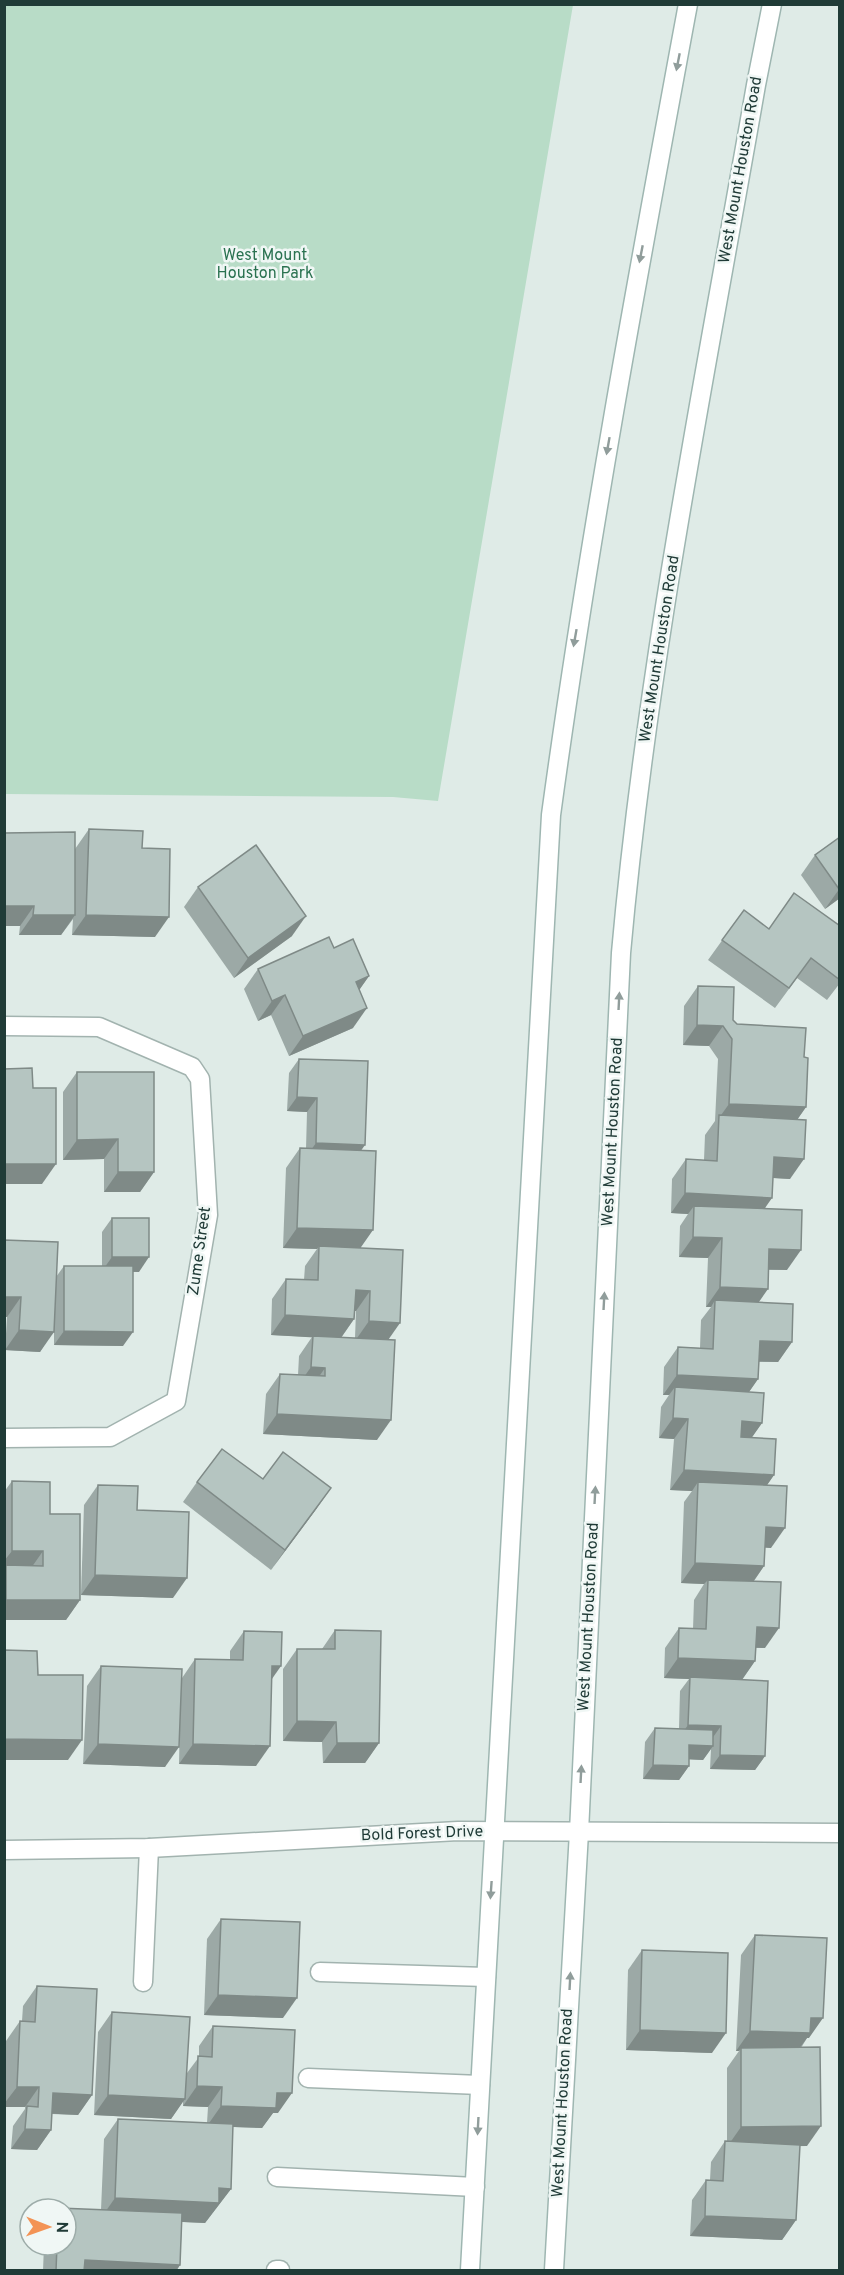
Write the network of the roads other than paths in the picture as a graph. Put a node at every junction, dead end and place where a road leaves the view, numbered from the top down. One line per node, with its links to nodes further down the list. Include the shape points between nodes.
1 (688, 4): 5 (main road, one-way to 5, via 630,312 573,654 551,815)
2 (772, 4): 6 (main road, West Mount Houston Road, one-way to 2, via 621,953 632,836 656,666)
3 (4, 1026): 4 (main road, Zume Street, via 99,1027 192,1066 200,1079 208,1215 176,1401 110,1437)
4 (4, 1438)
5 (495, 1832): 6 (main road, Bold Forest Drive); 8 (main road, Bold Forest Drive); 11 (main road, one-way to 11)
6 (579, 1832): 7 (main road, Bold Forest Drive); 18 (main road, West Mount Houston Road, one-way to 6)
7 (840, 1833)
8 (149, 1848): 9 (main road, Bold Forest Drive); 12 (main road)
9 (4, 1850)
10 (320, 1972): 11 (main road)
11 (486, 1977): 14 (main road)
12 (143, 1982)
13 (308, 2078): 14 (main road)
14 (480, 2085): 16 (main road, one-way to 16)
15 (277, 2177): 16 (main road)
16 (475, 2187): 17 (main road)
17 (470, 2271)
18 (554, 2271)

